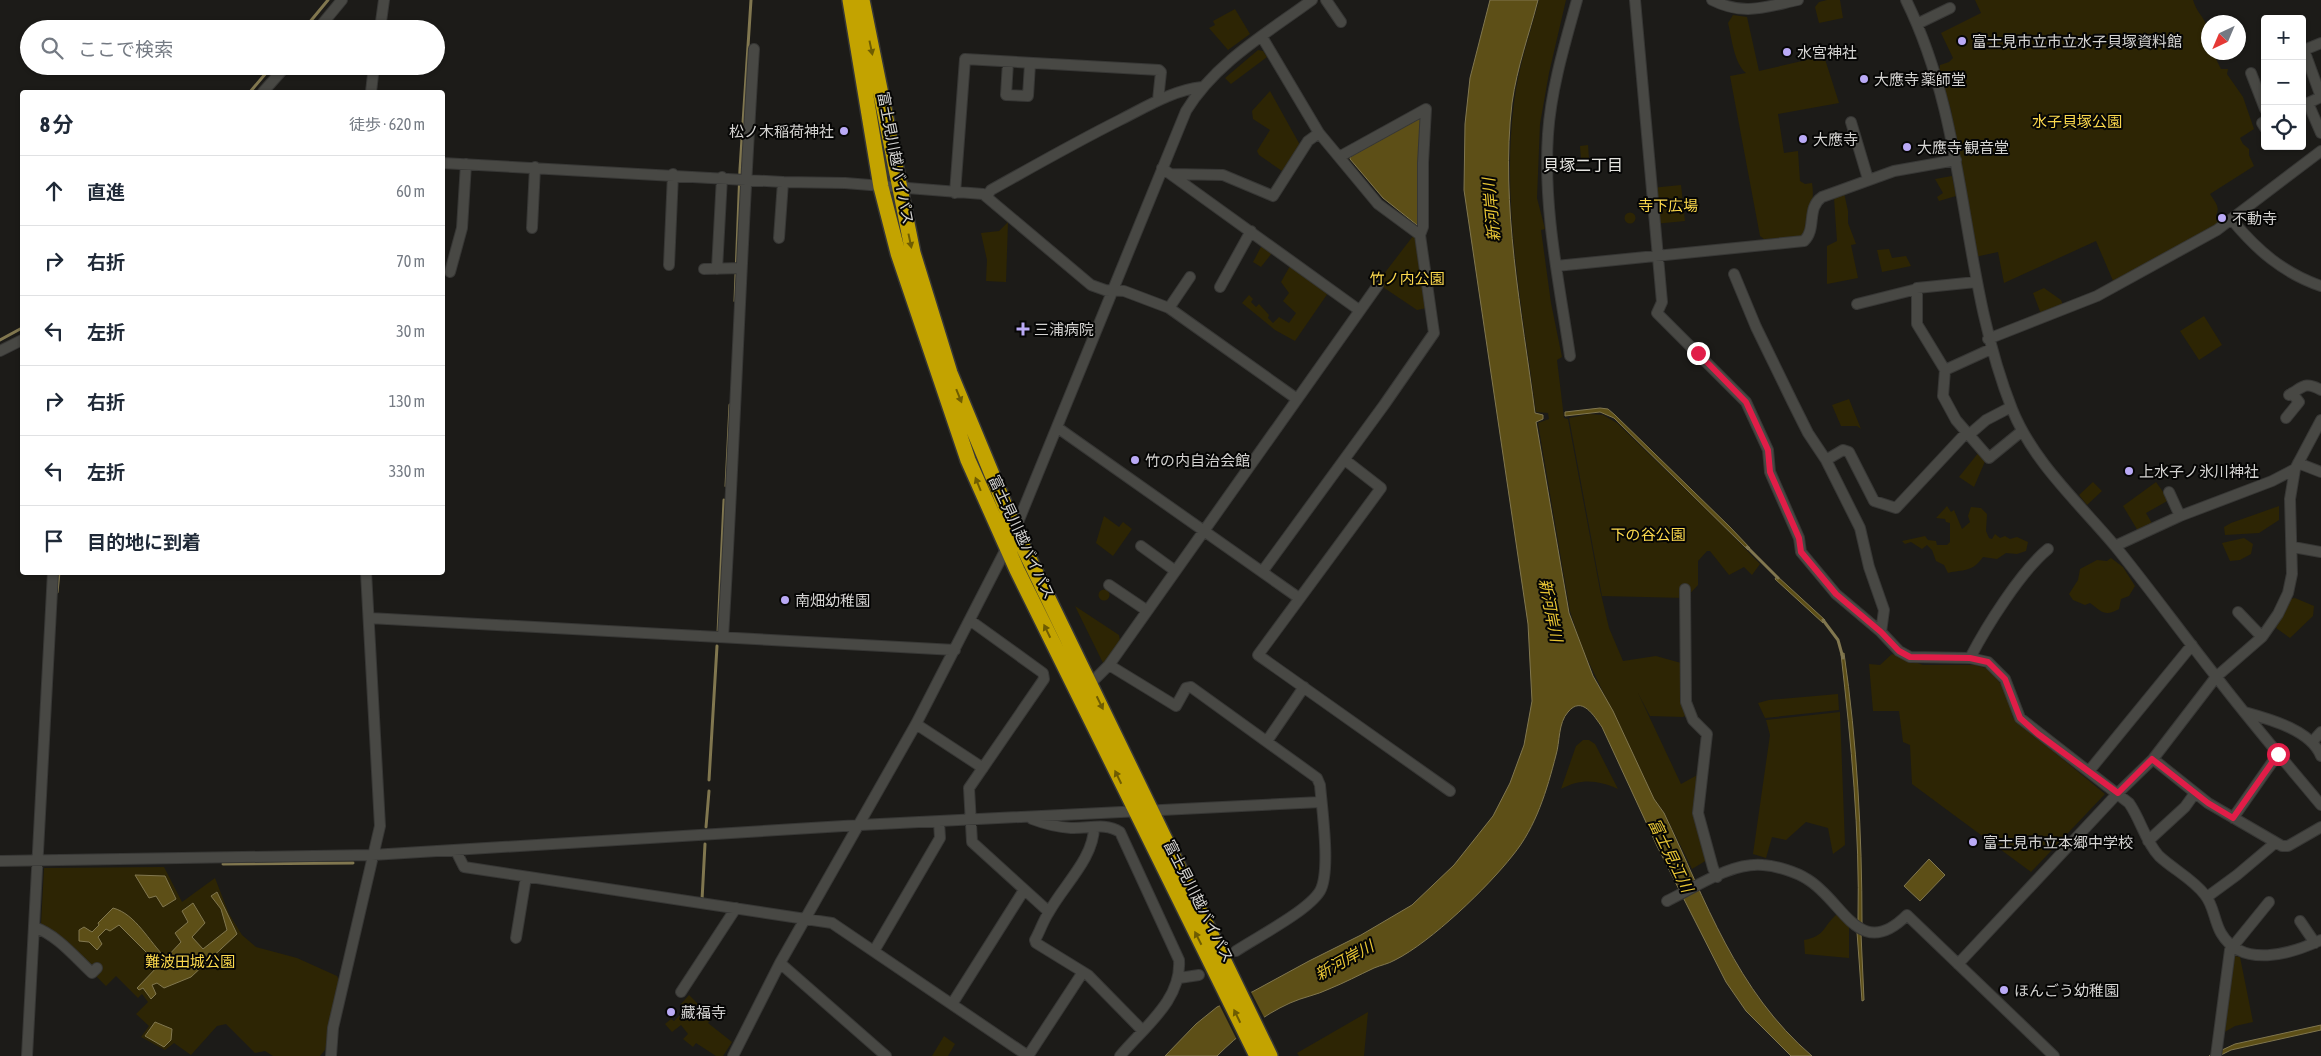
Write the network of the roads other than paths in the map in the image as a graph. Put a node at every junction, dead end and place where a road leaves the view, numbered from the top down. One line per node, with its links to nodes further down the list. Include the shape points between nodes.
1 (342, 0): 13 (street)
2 (384, 0): 14 (street)
3 (850, 0): 49 (highway, 富士見川越バイパス)
4 (862, 0): 50 (highway, 富士見川越バイパス, one-way to 50)
5 (1312, 0): 17 (street)
6 (1326, 0): 15 (street)
7 (1577, 0): 60 (street, via 1558,73 1548,132 1547,192)
8 (1634, 0): 58 (street)
9 (1712, 0): 10 (street, via 1729,8 1747,11)
10 (1798, 0)
11 (1906, 0): 16 (street)
12 (1950, 8): 16 (street)
13 (325, 20)
14 (381, 20)
15 (1340, 22)
16 (1917, 24): 38 (street, via 1940,84)
17 (1262, 37): 25 (street); 34 (street)
18 (2321, 43): 28 (street, via 2304,50)
19 (754, 49): 46 (street)
20 (1008, 62): 21 (street); 21 (street, via 1006,95 1028,96); 51 (street, via 965,59)
21 (1030, 64): 29 (street, via 1159,70)
22 (2251, 73): 31 (street)
23 (278, 75): 26 (street)
24 (373, 75): 27 (street)
25 (1202, 87): 29 (street); 42 (street, via 1186,111)
26 (266, 90)
27 (371, 90)
28 (2321, 97): 30 (street)
29 (1158, 100): 52 (street, via 1065,148)
30 (2306, 104)
31 (2263, 105)
32 (2306, 105): 35 (street)
33 (1852, 122): 47 (street)
34 (1319, 133): 37 (street); 44 (street, via 1308,141 1274,196 1223,176)
35 (2321, 133)
36 (2321, 151): 53 (street)
37 (1339, 157): 56 (street, via 1378,204); 56 (street, via 1426,109 1423,227)
38 (1956, 160): 47 (street, via 1894,171); 67 (street)
39 (445, 163): 40 (street)
40 (466, 164): 41 (street); 64 (street, via 462,228)
41 (535, 167): 43 (street); 54 (street)
42 (1162, 168): 44 (street); 72 (street)
43 (673, 174): 45 (street); 59 (street)
44 (1171, 174): 55 (street)
45 (722, 177): 46 (street); 61 (street)
46 (742, 178): 48 (street); 62 (street)
47 (1868, 180): 58 (street, via 1818,200 1811,231 1804,241)
48 (783, 182): 49 (street); 57 (street)
49 (881, 187): 50 (street); 101 (highway, 富士見川越バイパス, one-way to 49, via 976,480 936,370 900,261)
50 (900, 189): 51 (street); 96 (highway, 富士見川越バイパス, one-way to 96, via 913,253 942,354)
51 (955, 193): 52 (street)
52 (987, 196): 72 (street, via 1091,285)
53 (2232, 220): 69 (street, via 2275,263 2291,274); 76 (street, via 2097,296)
54 (532, 228)
55 (1251, 231): 70 (street); 75 (street)
56 (1420, 235): 90 (street, via 1434,333)
57 (779, 238)
58 (1658, 256): 60 (street); 115 (street, via 1662,302 1657,313 1746,402 1768,450 1770,472 1799,538 1801,552 1836,594)
59 (669, 265)
60 (1556, 266): 80 (street)
61 (717, 268): 62 (street); 63 (street)
62 (738, 268): 116 (street, via 732,494)
63 (704, 269)
64 (450, 272)
65 (1734, 274): 91 (street, via 1793,403)
66 (1190, 276): 74 (street)
67 (1976, 282): 71 (street); 76 (street)
68 (1378, 285): 75 (street)
69 (2321, 286)
70 (1220, 287)
71 (1917, 289): 73 (street); 81 (street, via 1917,324)
72 (1112, 290): 74 (street, via 1124,291); 87 (street)
73 (1857, 304)
74 (1169, 308): 83 (street)
75 (1359, 310): 83 (street)
76 (1988, 339): 78 (street)
77 (20, 341): 79 (street)
78 (1992, 350): 81 (street); 84 (street)
79 (0, 352)
80 (1570, 356)
81 (1945, 370): 89 (street, via 1943,396)
82 (2321, 390): 85 (street, via 2310,384 2290,394 2299,402)
83 (1297, 399): 97 (street)
84 (2011, 407): 88 (street); 89 (street, via 1986,420 1971,433)
85 (2286, 418)
86 (2321, 420): 92 (street)
87 (1058, 428): 96 (street); 97 (street)
88 (2022, 431): 89 (street, via 1989,458); 99 (street, via 2038,457)
89 (1966, 433): 91 (street, via 1896,508 1874,501 1849,452 1843,450)
90 (1345, 460): 105 (street); 110 (street, via 1381,488)
91 (1826, 460): 115 (street, via 1860,528 1884,610)
92 (2297, 466): 93 (street); 95 (street, via 2272,481); 100 (street, via 2290,499)
93 (2321, 472)
94 (2169, 492): 95 (street)
95 (2180, 516): 99 (street)
96 (1015, 530): 101 (street); 123 (highway, 富士見川越バイパス)
97 (1204, 530): 104 (street); 105 (street)
98 (1141, 546): 104 (street)
99 (2114, 546): 118 (street)
100 (2293, 547): 103 (street); 117 (street, via 2288,593)
101 (1007, 548): 114 (street); 140 (highway, 富士見川越バイパス, one-way to 101)
102 (2048, 549): 120 (street, via 1999,609)
103 (2321, 552)
104 (1174, 570): 111 (street)
105 (1262, 572): 110 (street)
106 (53, 575): 154 (street)
107 (366, 575): 113 (street)
108 (1109, 585): 111 (street)
109 (1685, 589): 156 (street, via 1686,702 1693,720 1707,734 1698,813)
110 (1299, 598): 124 (street, via 1258,655)
111 (1146, 610): 121 (street)
112 (2238, 612): 117 (street)
113 (369, 618): 116 (street); 152 (street, via 380,826)
114 (971, 621): 119 (street); 133 (street, via 1042,673 1044,678)
115 (1881, 632): 120 (street, via 1899,651 1910,657)
116 (723, 637): 119 (street)
117 (2262, 637): 122 (street)
118 (2192, 645): 122 (street); 134 (street)
119 (956, 650): 126 (street)
120 (1970, 658): 134 (street, via 1988,662 1997,669 2005,679 2020,718)
121 (1109, 665): 123 (street); 128 (street, via 1176,706 1186,688 1191,686)
122 (2216, 677): 125 (street); 132 (street)
123 (1090, 684): 141 (highway, 富士見川越バイパス, one-way to 141)
124 (1304, 687): 128 (street); 135 (street)
125 (2244, 712): 129 (street, via 2299,733); 130 (street)
126 (916, 724): 133 (street); 146 (street)
127 (2321, 732): 129 (street)
128 (1267, 741): 138 (street, via 1317,778)
129 (2312, 742): 131 (street)
130 (2278, 754): 139 (street); 143 (street)
131 (2321, 756)
132 (2152, 759): 136 (street); 137 (street)
133 (983, 768): 144 (street, via 969,788)
134 (2089, 771): 136 (street)
135 (1450, 791)
136 (2118, 793): 149 (street, via 2137,814); 172 (street)
137 (2194, 793): 143 (street); 149 (street, via 2185,807)
138 (1322, 802): 141 (street); 170 (street, via 1325,865 1320,892 1308,905)
139 (2321, 805)
140 (1135, 811): 141 (street); 142 (street); 177 (highway, 富士見川越バイパス, one-way to 140)
141 (1152, 811): 177 (highway, 富士見川越バイパス)
142 (1030, 818): 144 (street); 147 (street, via 1050,826)
143 (2233, 818): 150 (street)
144 (970, 821): 145 (street); 157 (street, via 974,845)
145 (939, 822): 146 (street); 169 (street, via 940,838)
146 (860, 825): 151 (street); 163 (street)
147 (1094, 827): 162 (street, via 1094,838 1081,863); 176 (street, via 1111,826 1126,841 1179,960)
148 (2321, 828): 150 (street, via 2288,846)
149 (2148, 841): 158 (street, via 2159,855)
150 (2275, 843): 158 (street)
151 (456, 851): 152 (street); 155 (street, via 464,867)
152 (372, 855): 154 (street); 184 (street, via 333,1028)
153 (0, 861): 154 (street)
154 (36, 861): 165 (street)
155 (526, 877): 161 (street); 166 (street)
156 (1714, 878): 159 (street); 172 (street, via 1745,866 1763,865 1806,878 1852,922 1868,931 1884,933 1907,915)
157 (1024, 890): 162 (street); 179 (street)
158 (2207, 897): 168 (street, via 2220,932)
159 (1667, 901)
160 (2269, 902): 168 (street)
161 (736, 908): 163 (street); 178 (street)
162 (1049, 912): 174 (street, via 1036,944)
163 (807, 918): 169 (street, via 832,923); 171 (street)
164 (2300, 921): 167 (street)
165 (34, 927): 173 (street, via 45,931 69,950 92,973); 183 (street)
166 (516, 938)
167 (2318, 942): 168 (street, via 2271,955 2245,953)
168 (2232, 946): 182 (street)
169 (874, 951): 179 (street)
170 (1236, 951)
171 (780, 963): 185 (street); 186 (street)
172 (1958, 964): 189 (street)
173 (97, 968)
174 (1083, 972): 180 (street); 187 (street)
175 (1199, 975): 176 (street)
176 (1179, 978): 180 (street, via 1166,1005)
177 (1226, 978): 181 (highway, 富士見川越バイパス)
178 (681, 992)
179 (952, 1004): 187 (street)
180 (1142, 1030): 188 (street)
181 (1261, 1051)
182 (2216, 1053)
183 (27, 1056)
184 (331, 1056)
185 (733, 1056)
186 (886, 1056)
187 (1028, 1056)
188 (1120, 1056)
189 (2054, 1056)

